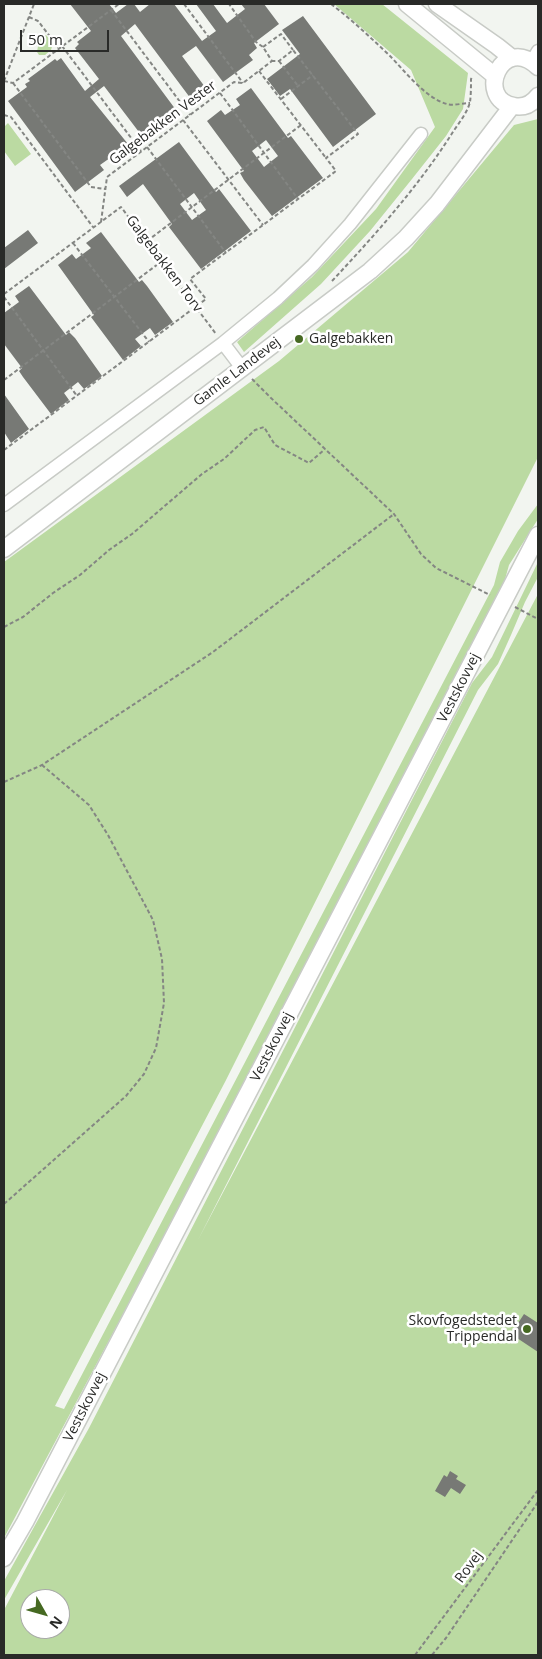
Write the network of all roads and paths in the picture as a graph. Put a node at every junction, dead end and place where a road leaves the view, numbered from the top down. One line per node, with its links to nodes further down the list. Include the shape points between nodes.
1 (34, 4): 9 (path)
2 (119, 4): 8 (path)
3 (184, 4): 22 (path)
4 (229, 4): 11 (path)
5 (331, 4): 28 (path, via 408,73 414,83 447,104)
6 (407, 4): 19 (street)
7 (437, 4): 13 (street)
8 (111, 10): 10 (path); 30 (path)
9 (28, 17): 10 (path, via 38,21); 20 (path)
10 (60, 47): 21 (path); 35 (path)
11 (263, 47): 12 (path, via 281,34); 15 (path)
12 (293, 50): 16 (path); 18 (path)
13 (512, 58): 14 (street); 19 (street, via 498,68)
14 (536, 60)
15 (272, 61): 16 (path); 17 (path, Galgebakken Vester)
16 (279, 61): 23 (path)
17 (259, 71): 22 (path, Galgebakken Vester); 25 (path)
18 (313, 75): 23 (path); 37 (path, via 358,134)
19 (495, 76): 27 (street, via 494,84)
20 (4, 81): 21 (path)
21 (13, 82): 39 (path, via 90,187)
22 (243, 83): 24 (path, Galgebakken Vester, via 234,82)
23 (298, 86): 25 (path)
24 (220, 93): 30 (path, Galgebakken Vester); 36 (path)
25 (281, 99): 32 (path)
26 (537, 100): 27 (street, via 520,107)
27 (506, 102): 55 (street, Gamle Landevej, via 474,155 406,238 370,271)
28 (470, 103)
29 (4, 115): 44 (path, via 11,117)
30 (190, 115): 31 (path, Galgebakken Vester)
31 (183, 120): 34 (path, Galgebakken Vester); 38 (path)
32 (301, 126): 36 (path); 37 (path)
33 (421, 134): 53 (street, via 350,224 317,260 278,298)
34 (147, 147): 35 (path, Galgebakken Vester); 41 (path)
35 (141, 152): 39 (path, Galgebakken Vester, via 107,177)
36 (264, 153): 38 (path); 40 (path)
37 (326, 158): 40 (path, via 336,171)
38 (228, 180): 41 (path); 43 (path)
39 (105, 189): 42 (path, Galgebakken Vester)
40 (298, 199): 43 (path)
41 (192, 207): 45 (path); 47 (path)
42 (101, 222): 44 (path, Galgebakken Torv); 45 (path, Galgebakken Torv, via 121,207)
43 (263, 225): 47 (path)
44 (93, 227): 46 (path, Galgebakken Torv)
45 (147, 241): 48 (path, Galgebakken Torv)
46 (73, 243): 49 (path, Galgebakken Torv); 50 (path)
47 (226, 253): 51 (path, via 190,280 206,299)
48 (162, 261): 50 (path); 51 (path, Galgebakken Torv)
49 (4, 296): 54 (path)
50 (115, 297): 52 (path); 54 (path)
51 (196, 307): 52 (path); 53 (path, Galgebakken Torv)
52 (149, 342): 57 (path)
53 (223, 343): 55 (street); 60 (street)
54 (43, 350): 56 (path); 57 (path)
55 (242, 368): 58 (path); 63 (street, Gamle Landevej)
56 (4, 380)
57 (76, 396): 59 (path)
58 (325, 449): 61 (path); 67 (path, via 309,463 275,445 264,427 255,430 224,459 80,575)
59 (4, 450)
60 (4, 505)
61 (394, 514): 64 (path, via 421,554 436,568); 68 (path, via 213,652)
62 (538, 535): 73 (street, Vestskovvej)
63 (4, 548)
64 (495, 597)
65 (513, 606): 66 (path)
66 (538, 619)
67 (4, 627)
68 (42, 765): 69 (path); 70 (path, via 88,805 108,835 153,920 162,958 164,1003 156,1048 144,1074 126,1096)
69 (4, 782)
70 (4, 1204)
71 (538, 1490): 74 (path, Rovej)
72 (538, 1502): 75 (path)
73 (4, 1558)
74 (415, 1655)
75 (432, 1655)

